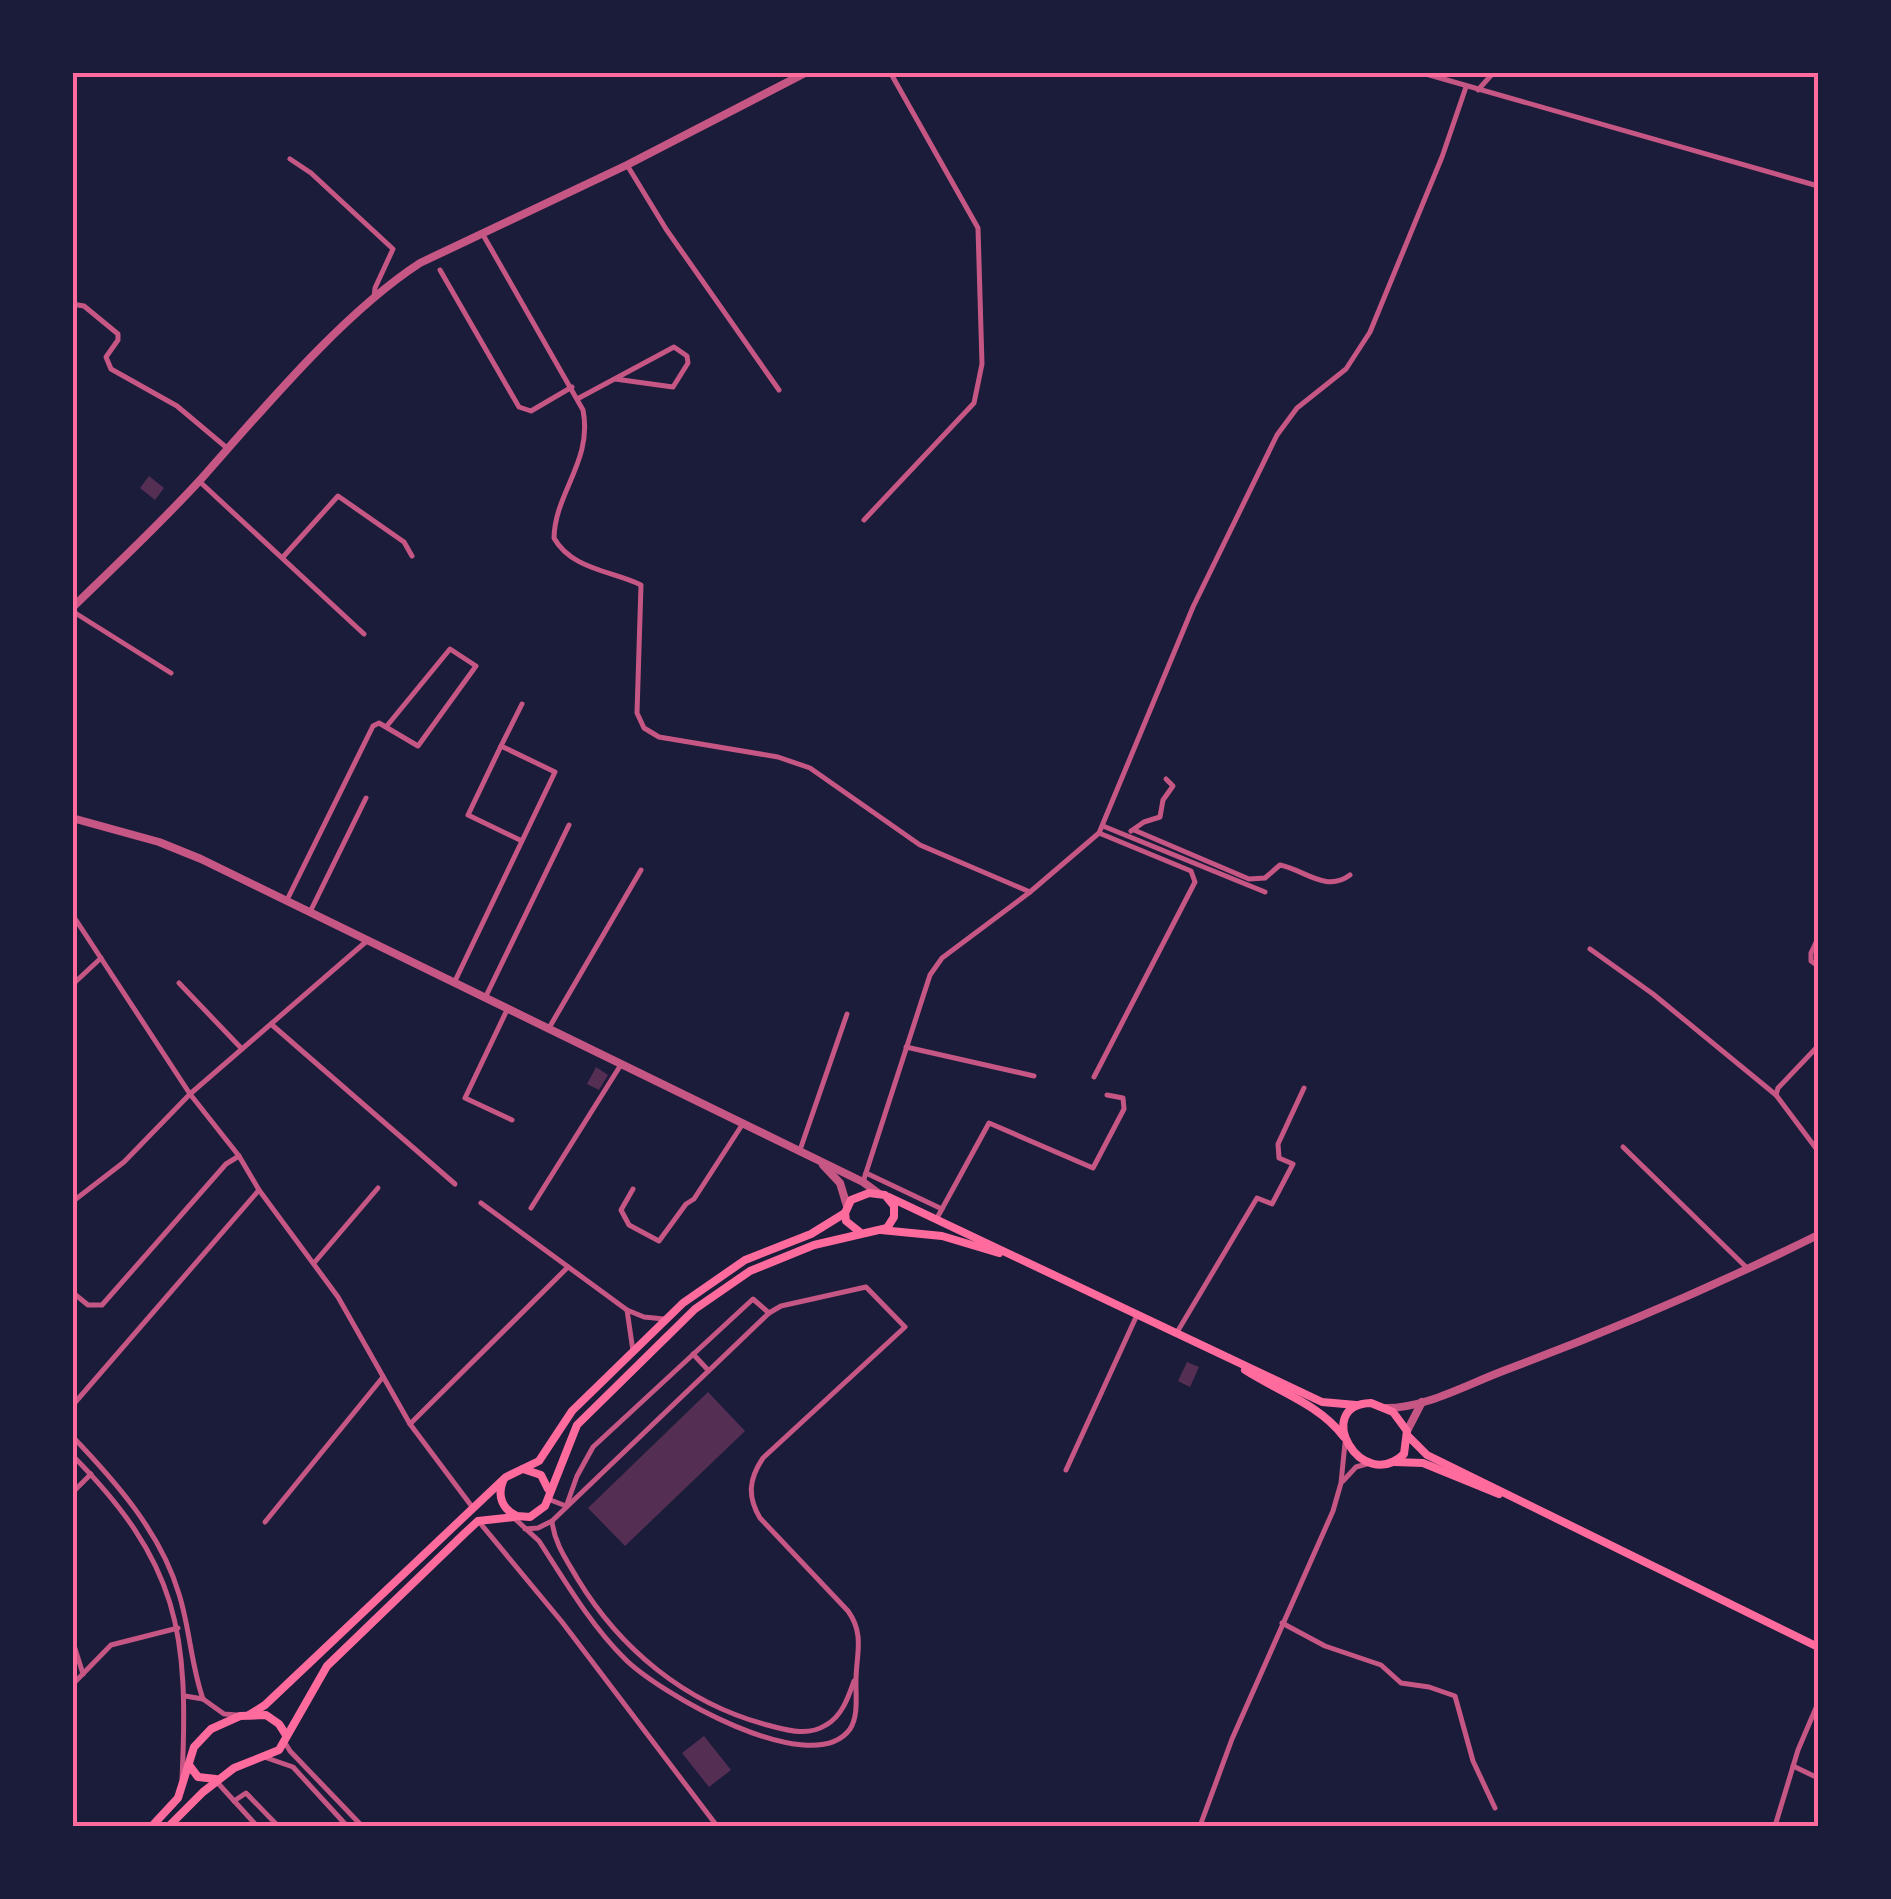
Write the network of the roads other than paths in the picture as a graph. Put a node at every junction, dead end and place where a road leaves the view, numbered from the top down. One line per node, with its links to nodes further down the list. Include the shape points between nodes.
1 (807, 72): 8 (street)
2 (890, 72): 20 (street, via 978,228 982,364 974,403)
3 (1418, 72): 5 (street)
4 (1494, 72): 6 (street)
5 (1466, 86): 6 (street); 33 (street, via 1370,332 1346,370 1297,408 1277,435 1193,606)
6 (1478, 90): 9 (street)
7 (290, 159): 12 (street, via 393,250)
8 (627, 165): 10 (street); 16 (street)
9 (1818, 186)
10 (482, 234): 12 (street, via 420,263); 15 (street)
11 (440, 270): 15 (street, via 519,406 531,411)
12 (374, 298): 18 (street)
13 (72, 304): 18 (street, via 118,334 106,358 111,369 177,406)
14 (616, 379): 14 (street, via 674,347 687,356 672,387); 17 (street)
15 (572, 387): 17 (street)
16 (778, 390)
17 (579, 398): 39 (street, via 585,441 554,538 582,563 641,586 637,712 644,728 658,737 778,756 810,768 920,845)
18 (227, 448): 19 (street)
19 (199, 481): 22 (street); 23 (street)
20 (864, 520)
21 (412, 556): 22 (street, via 404,542 338,496)
22 (283, 557): 24 (street)
23 (72, 610): 25 (street)
24 (364, 634)
25 (171, 673)
26 (522, 704): 28 (street)
27 (386, 727): 27 (street, via 418,746 476,666 450,649); 41 (street, via 373,726)
28 (501, 746): 36 (street, via 468,814); 36 (street, via 555,772)
29 (1166, 779): 34 (street, via 1173,786 1160,817)
30 (366, 798): 42 (street)
31 (72, 818): 41 (street, via 159,842)
32 (569, 825): 52 (street)
33 (1101, 829): 35 (street); 39 (street); 62 (street, via 1192,871 1195,882)
34 (1134, 830): 35 (street); 38 (street, via 1249,879 1264,878 1280,865 1324,883)
35 (1124, 834): 40 (street)
36 (522, 841): 49 (street)
37 (641, 870): 56 (street)
38 (1350, 876)
39 (1030, 892): 58 (street, via 942,958)
40 (1265, 892)
41 (288, 900): 42 (street)
42 (310, 912): 45 (street)
43 (72, 914): 47 (street)
44 (1818, 938): 48 (street, via 1811,953)
45 (368, 940): 49 (street); 55 (street)
46 (1590, 949): 66 (street)
47 (101, 958): 51 (street); 64 (street)
48 (1818, 966)
49 (454, 981): 52 (street)
50 (179, 984): 59 (street)
51 (72, 985)
52 (486, 996): 53 (street)
53 (509, 1008): 56 (street); 67 (street, via 464,1098)
54 (847, 1014): 70 (street)
55 (271, 1024): 59 (street); 75 (street)
56 (549, 1028): 60 (street)
57 (1818, 1046): 66 (street)
58 (906, 1047): 61 (street); 74 (street)
59 (242, 1049): 64 (street)
60 (622, 1063): 68 (street); 82 (street)
61 (1034, 1076)
62 (1094, 1077)
63 (1304, 1088): 97 (street, via 1278,1144 1279,1158 1292,1164 1272,1204 1257,1198)
64 (190, 1094): 72 (street); 80 (street, via 124,1162)
65 (1106, 1095): 84 (street, via 1123,1098 1124,1109 1093,1168 989,1123)
66 (1776, 1095): 71 (street)
67 (512, 1120)
68 (744, 1122): 70 (street); 77 (street, via 659,1241 629,1225 621,1210)
69 (1623, 1147): 91 (street)
70 (800, 1150): 73 (street)
71 (1818, 1151)
72 (239, 1156): 78 (street); 92 (street, via 102,1305 88,1305)
73 (816, 1159): 74 (street); 83 (street, via 840,1183)
74 (865, 1178): 79 (street); 84 (street)
75 (455, 1184)
76 (378, 1188): 88 (street)
77 (633, 1189)
78 (259, 1190): 88 (street); 105 (street)
79 (882, 1194): 83 (main road, via 856,1196); 84 (main road); 85 (main road, via 894,1206 894,1217)
80 (72, 1202)
81 (481, 1203): 90 (street)
82 (532, 1208)
83 (846, 1210): 86 (main road, via 850,1226); 96 (main road, via 811,1234 746,1260)
84 (940, 1214): 89 (main road)
85 (882, 1230): 86 (main road); 89 (main road, via 954,1239)
86 (861, 1233): 120 (main road, via 750,1271 694,1308 576,1425)
87 (1818, 1235): 91 (street)
88 (314, 1262): 102 (street)
89 (1027, 1262): 95 (main road)
90 (568, 1267): 93 (street); 107 (street)
91 (1749, 1270): 103 (street)
92 (72, 1292)
93 (627, 1310): 96 (street); 98 (street)
94 (769, 1313): 99 (street, via 753,1299); 101 (street); 134 (street, via 866,1287 905,1327 763,1458 750,1486 760,1518 853,1618 860,1641)
95 (1137, 1315): 97 (main road); 115 (street)
96 (667, 1320): 98 (main road)
97 (1176, 1334): 100 (main road)
98 (634, 1352): 114 (main road, via 572,1412 539,1460)
99 (693, 1354): 101 (street); 122 (street, via 593,1448)
100 (1233, 1362): 104 (main road, via 1322,1402); 110 (main road, via 1319,1410)
101 (709, 1371): 122 (street)
102 (384, 1376): 107 (street); 127 (street)
103 (1422, 1402): 106 (street); 108 (street)
104 (1356, 1405): 106 (main road); 110 (main road, via 1344,1420)
105 (72, 1406)
106 (1386, 1408): 108 (main road)
107 (410, 1424): 123 (street)
108 (1407, 1433): 112 (main road, via 1404,1454); 121 (main road, via 1428,1455)
109 (72, 1436): 137 (street, via 114,1481 158,1545 179,1592)
110 (1345, 1438): 113 (main road); 118 (street)
111 (72, 1455): 116 (street)
112 (1393, 1462): 113 (main road); 121 (main road, via 1422,1464)
113 (1370, 1463): 118 (street)
114 (523, 1468): 117 (main road); 120 (main road, via 541,1475)
115 (1066, 1470)
116 (92, 1474): 119 (street); 130 (street, via 148,1550)
117 (506, 1477): 123 (main road); 124 (main road, via 500,1496)
118 (1341, 1483): 129 (street)
119 (72, 1493)
120 (550, 1498): 122 (street); 124 (main road, via 536,1514); 125 (street)
121 (1518, 1500): 132 (main road)
122 (566, 1506): 125 (street)
123 (473, 1508): 139 (main road, via 265,1705)
124 (516, 1516): 126 (main road); 128 (street)
125 (554, 1519): 128 (street); 134 (street, via 557,1544 608,1624 645,1662 692,1694 755,1722 810,1732 837,1717)
126 (478, 1521): 140 (main road, via 335,1657); 156 (street)
127 (265, 1522)
128 (525, 1529): 134 (street, via 625,1659 678,1699 724,1722 797,1743 829,1744 853,1725)
129 (1282, 1623): 149 (street, via 1382,1665 1401,1683 1455,1696); 157 (street)
130 (178, 1628): 133 (street, via 111,1644); 136 (street)
131 (72, 1639): 133 (street)
132 (1818, 1647)
133 (84, 1675): 135 (street)
134 (856, 1678)
135 (72, 1685)
136 (185, 1696): 137 (street); 141 (street)
137 (203, 1699): 139 (street, via 224,1714)
138 (1818, 1703): 144 (street)
139 (244, 1715): 140 (main road, via 274,1718); 143 (main road, via 200,1738)
140 (285, 1739): 142 (main road); 155 (street)
141 (184, 1745): 143 (street); 147 (street)
142 (264, 1757): 146 (main road); 154 (street, via 293,1768)
143 (188, 1763): 146 (main road, via 198,1778); 147 (main road)
144 (1793, 1766): 145 (street); 158 (street)
145 (1818, 1778)
146 (219, 1779): 148 (street); 151 (main road)
147 (181, 1790): 150 (main road)
148 (234, 1801): 152 (street); 153 (street, via 246,1793)
149 (1495, 1808)
150 (152, 1826)
151 (170, 1826)
152 (257, 1826)
153 (278, 1826)
154 (347, 1826)
155 (362, 1826)
156 (718, 1826)
157 (1200, 1826)
158 (1776, 1826)

